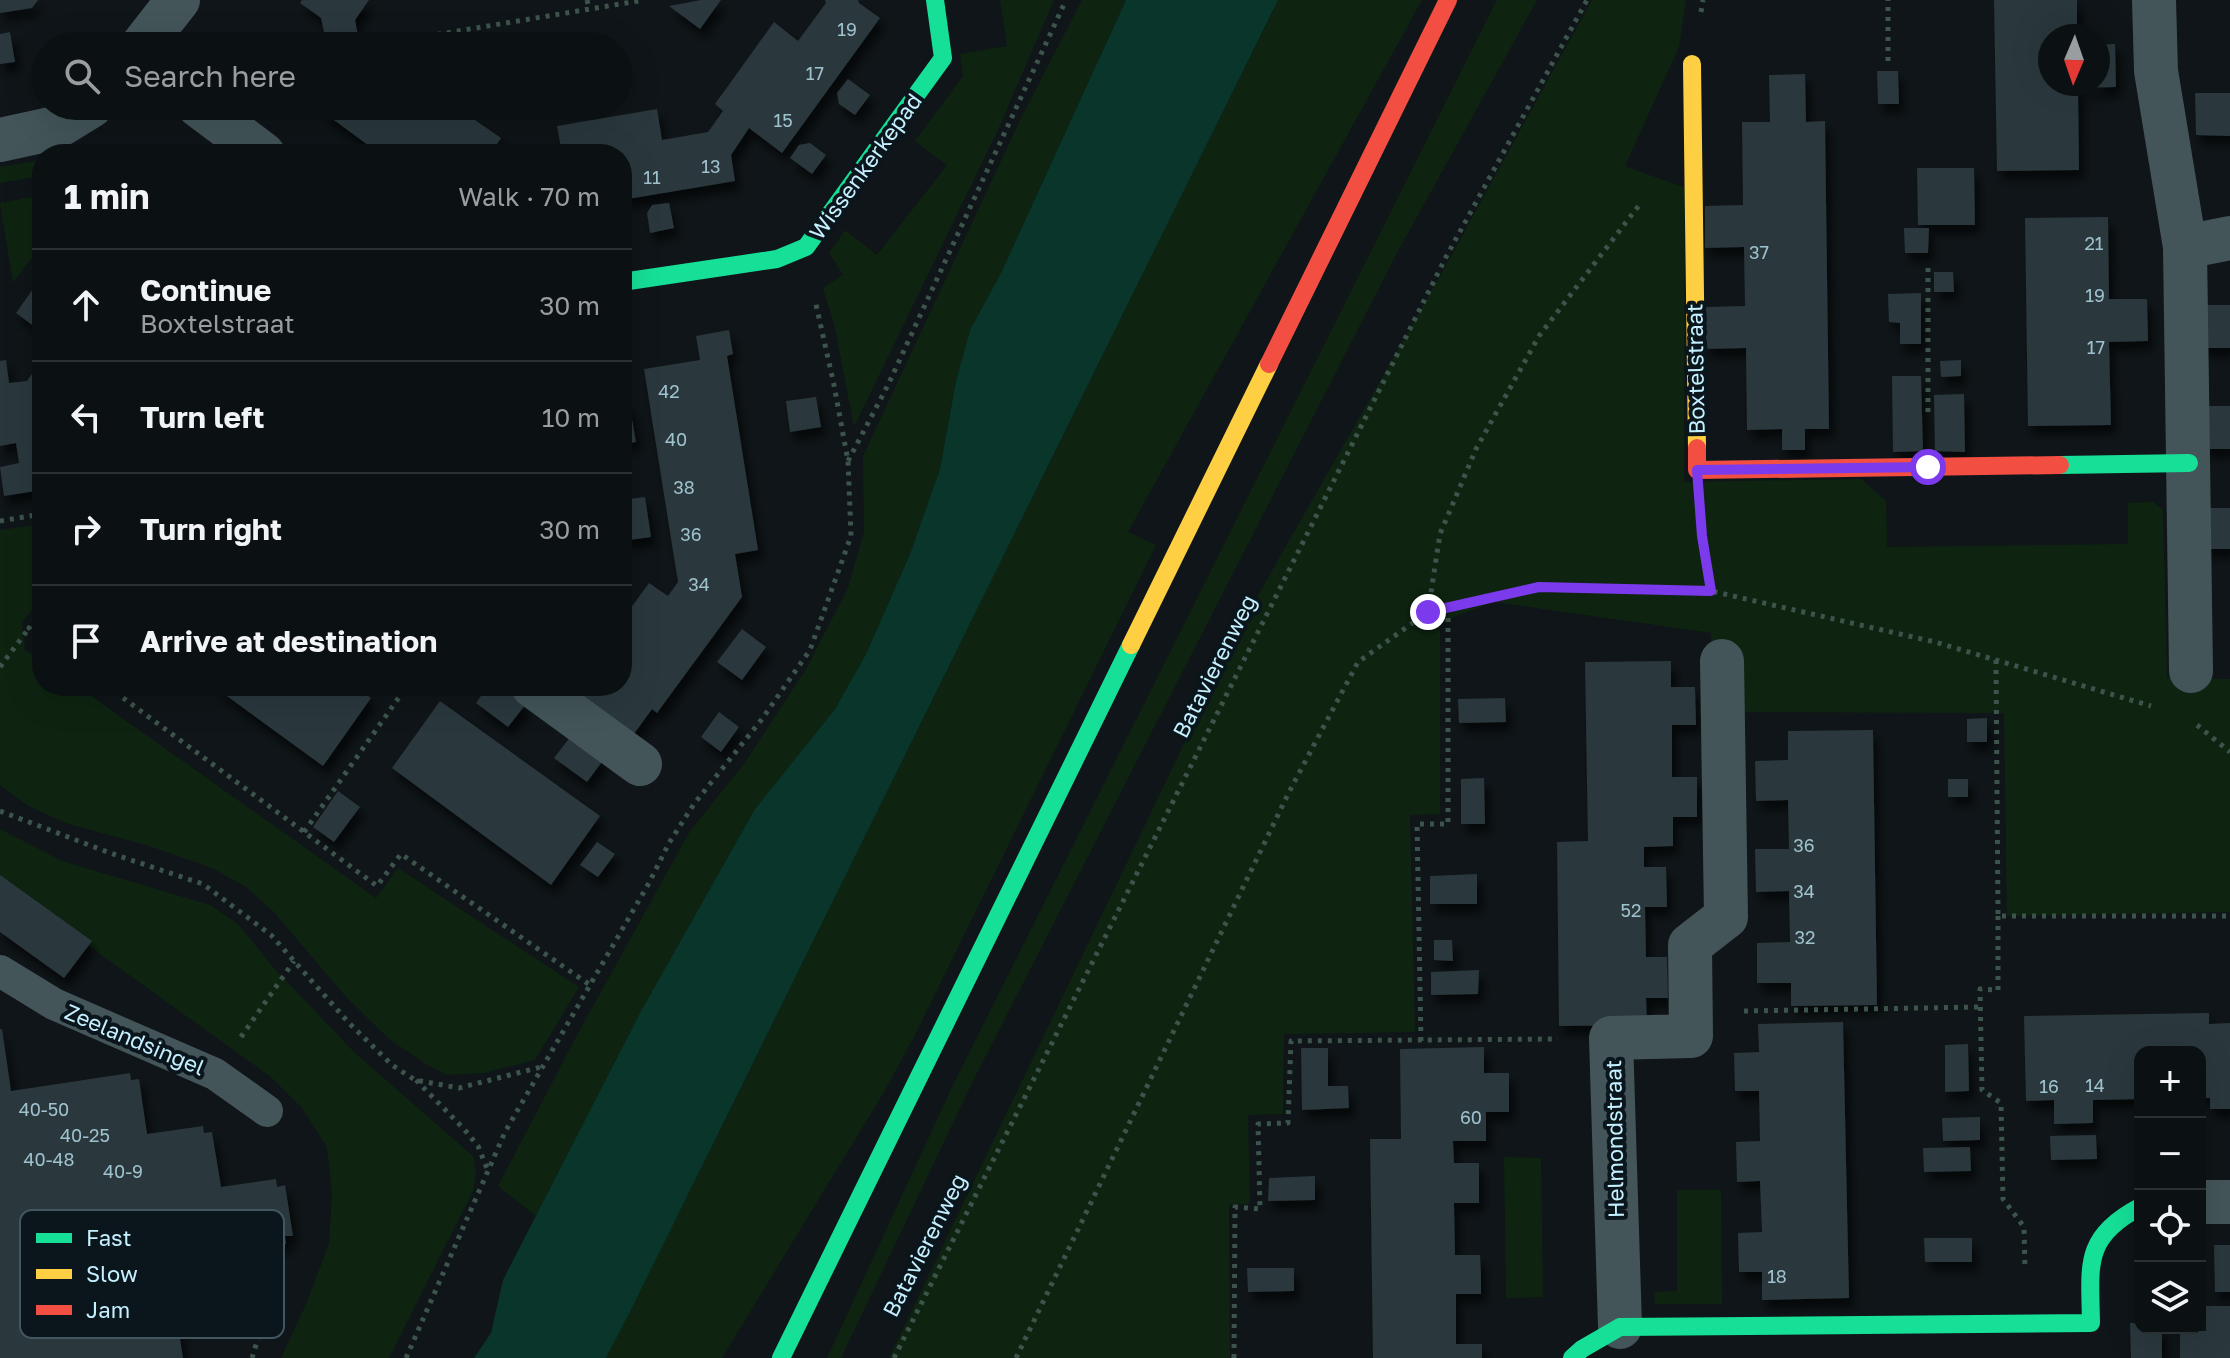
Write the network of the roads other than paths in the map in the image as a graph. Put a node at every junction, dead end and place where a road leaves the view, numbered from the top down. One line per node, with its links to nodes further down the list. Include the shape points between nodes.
1 (178, 0): 5 (street)
2 (935, 0): 13 (street, Wissenkerkepad, via 943,58 806,247 777,259)
3 (1448, 0): 25 (street)
4 (2154, 0): 12 (street, via 2156,71)
5 (153, 32)
6 (1692, 64): 14 (street, Boxtelstraat, via 1697,470)
7 (68, 120): 9 (street)
8 (218, 120): 10 (street)
9 (0, 140)
10 (250, 144)
11 (2230, 238): 12 (street)
12 (2185, 247): 14 (street)
13 (632, 281)
14 (2189, 463): 16 (street)
15 (1722, 661): 24 (street, Helmondstraat, via 1726,917 1690,945 1691,1036 1611,1038)
16 (2191, 671)
17 (547, 696): 18 (street)
18 (640, 764)
19 (0, 971): 20 (lane, Zeelandsingel, via 54,1004 215,1074)
20 (267, 1111)
21 (2206, 1202): 22 (street)
22 (2230, 1202)
23 (2134, 1210): 24 (street, via 2119,1216 2099,1238 2091,1266 2091,1323)
24 (1620, 1327): 26 (street)
25 (781, 1358)
26 (1572, 1358)

